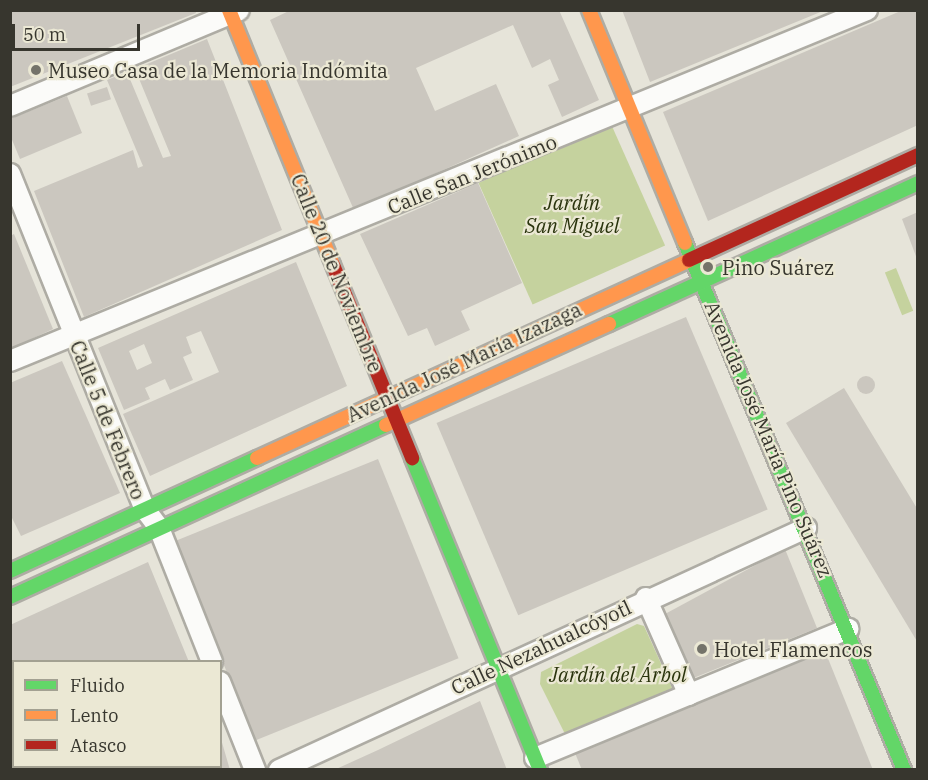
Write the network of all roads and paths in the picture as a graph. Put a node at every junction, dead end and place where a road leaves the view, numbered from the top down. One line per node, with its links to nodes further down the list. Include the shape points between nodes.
1 (589, 10): 5 (main road, Avenida José María Pino Suárez)
2 (867, 10): 5 (street, Calle San Jerónimo)
3 (233, 12): 4 (street); 9 (main road, Calle 20 de Noviembre)
4 (10, 106)
5 (630, 110): 9 (street, Calle San Jerónimo); 10 (main road, Avenida José María Pino Suárez)
6 (918, 155): 10 (main road, Avenida José María Izazaga)
7 (10, 174): 12 (street, Calle 5 de Febrero)
8 (918, 183): 11 (main road, Avenida José María Izazaga)
9 (321, 236): 12 (street, Calle San Jerónimo); 14 (main road, Calle 20 de Noviembre)
10 (693, 257): 11 (main road, Avenida José María Pino Suárez); 14 (main road, Avenida José María Izazaga)
11 (703, 281): 15 (main road, Avenida José María Izazaga); 18 (main road, Avenida José María Pino Suárez)
12 (74, 333): 13 (street, Calle San Jerónimo); 16 (street, Calle 5 de Febrero)
13 (10, 361)
14 (387, 397): 15 (main road, Calle 20 de Noviembre); 16 (main road, Avenida José María Izazaga)
15 (397, 420): 17 (main road, Avenida José María Izazaga); 24 (main road, Calle 20 de Noviembre)
16 (144, 508): 17 (street, Calle 5 de Febrero); 19 (main road, Avenida José María Izazaga)
17 (159, 528): 20 (main road, Avenida José María Izazaga); 23 (street, Calle 5 de Febrero)
18 (806, 528): 21 (street, Calle Nezahualcóyotl); 22 (main road, Avenida José María Pino Suárez)
19 (10, 572)
20 (10, 597)
21 (646, 598): 24 (street, Calle Nezahualcóyotl); 26 (street)
22 (848, 629): 26 (street); 30 (main road, Avenida José María Pino Suárez)
23 (211, 660)
24 (499, 665): 27 (main road, Calle 20 de Noviembre); 29 (street, Calle Nezahualcóyotl)
25 (222, 687): 28 (street)
26 (689, 695): 27 (street)
27 (538, 764)
28 (255, 770)
29 (279, 770)
30 (904, 770)

